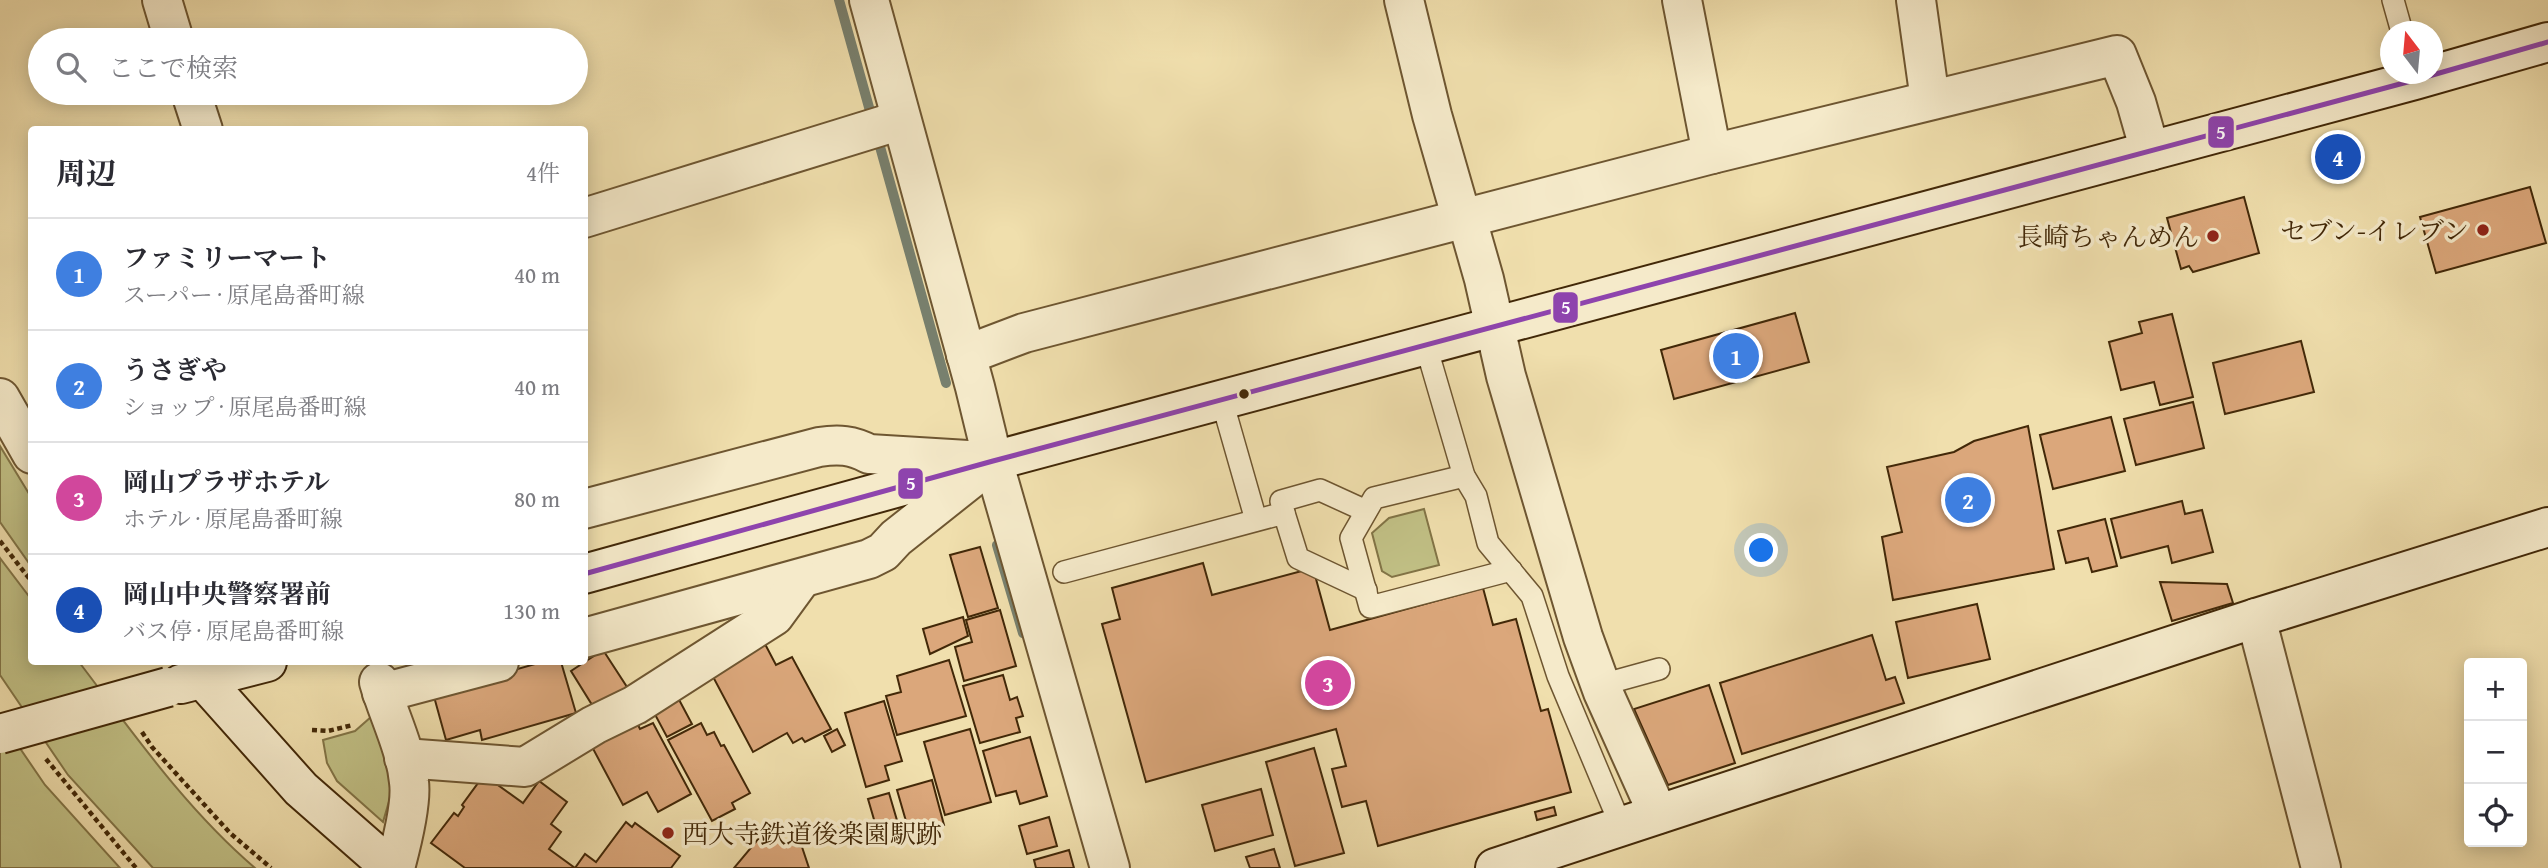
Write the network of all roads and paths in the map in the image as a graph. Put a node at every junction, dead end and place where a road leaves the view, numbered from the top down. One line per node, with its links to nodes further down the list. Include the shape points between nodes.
1 (162, 0): 8 (street)
2 (869, 0): 14 (street)
3 (1404, 0): 19 (street, via 1432,115)
4 (1682, 0): 17 (street)
5 (1916, 0): 12 (street)
6 (2393, 0): 7 (lane)
7 (2399, 21)
8 (170, 28)
9 (2548, 42): 10 (street)
10 (2443, 69)
11 (2389, 84): 16 (street)
12 (1930, 100): 16 (street, via 2117,55); 17 (street)
13 (195, 105): 15 (street)
14 (884, 125): 18 (street); 22 (street)
15 (202, 126)
16 (2150, 151): 20 (street)
17 (1712, 153): 19 (street)
18 (588, 217)
19 (1464, 218): 20 (street); 22 (street, via 1024,332)
20 (1496, 328): 21 (street); 46 (street, via 1583,637)
21 (1426, 346): 24 (street); 27 (lane)
22 (966, 355): 26 (street)
23 (0, 398): 25 (street)
24 (1222, 401): 26 (street); 31 (lane)
25 (28, 447)
26 (993, 461): 28 (street, via 869,454 836,444); 36 (street); 38 (street, via 883,552); 58 (street)
27 (1464, 476): 29 (lane, via 1374,498); 34 (lane, via 1476,496 1488,543)
28 (588, 508)
29 (1366, 511): 30 (lane, via 1320,490 1281,501); 39 (lane, via 1351,538)
30 (1284, 513): 31 (lane); 39 (lane, via 1297,558)
31 (1256, 520): 35 (lane)
32 (2548, 527): 40 (street)
33 (0, 541): 37 (path)
34 (1511, 570): 39 (lane, via 1370,607); 46 (lane, via 1532,596)
35 (1064, 572)
36 (588, 573)
37 (28, 577)
38 (801, 579): 41 (street); 52 (street, via 774,616 635,705 525,767)
39 (1366, 590)
40 (2256, 618): 53 (street); 60 (street)
41 (588, 637)
42 (250, 665): 45 (street)
43 (485, 665): 52 (street, via 381,687)
44 (1659, 669): 46 (lane)
45 (186, 676): 50 (street, bridge); 57 (street, via 301,789)
46 (1591, 694): 53 (street); 54 (lane)
47 (356, 722): 49 (path, via 328,731)
48 (137, 726): 56 (path, via 230,833)
49 (313, 730)
50 (0, 734)
51 (43, 754): 55 (path)
52 (404, 758): 57 (street, via 410,784 402,845)
53 (1658, 814): 54 (street)
54 (1621, 827): 59 (street)
55 (136, 868)
56 (271, 868)
57 (393, 868)
58 (1110, 868)
59 (1495, 868)
60 (2321, 868)

